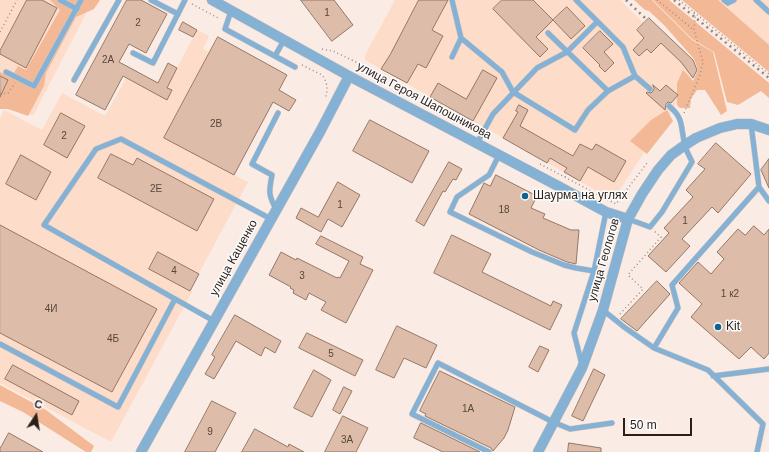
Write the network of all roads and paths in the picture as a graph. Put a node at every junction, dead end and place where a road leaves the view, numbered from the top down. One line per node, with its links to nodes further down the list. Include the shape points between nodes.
1 (17, 0): 23 (path)
2 (60, 0): 15 (lane)
3 (81, 0): 15 (lane)
4 (119, 0): 37 (lane)
5 (151, 0): 19 (lane)
6 (185, 0): 19 (lane); 20 (path)
7 (212, 0): 16 (street, улица Героя Шапошникова)
8 (452, 0): 25 (lane)
9 (576, 0): 21 (lane)
10 (657, 0): 22 (path)
11 (679, 0): 17 (path)
12 (724, 0): 13 (lane, via 728,3)
13 (734, 0)
14 (756, 0): 18 (lane)
15 (77, 9): 36 (lane, via 34,86)
16 (231, 11): 20 (lane); 26 (street, улица Героя Шапошникова)
17 (694, 12): 22 (path); 33 (path)
18 (769, 12)
19 (178, 14): 28 (lane, via 153,63)
20 (227, 22): 29 (lane, via 225,29)
21 (597, 22): 27 (lane); 35 (lane, via 623,47)
22 (694, 30): 45 (path, via 703,62 700,76)
23 (0, 32)
24 (548, 33): 27 (lane)
25 (461, 38): 30 (lane); 40 (lane, via 502,72)
26 (284, 40): 29 (lane); 34 (street, улица Героя Шапошникова)
27 (567, 52): 39 (lane); 40 (lane, via 537,68)
28 (133, 53)
29 (275, 56): 31 (lane)
30 (452, 57)
31 (296, 68): 43 (path, via 301,64 325,78 328,90)
32 (6, 72): 36 (lane)
33 (769, 74)
34 (349, 76): 54 (street, улица Героя Шапошникова); 63 (street, улица Кащенко)
35 (635, 76): 38 (lane); 39 (lane)
36 (19, 78): 41 (path, via 8,93)
37 (74, 80)
38 (650, 89)
39 (608, 91): 40 (lane, via 588,110 575,130)
40 (513, 92): 54 (lane, via 493,114)
41 (0, 94)
42 (433, 98): 47 (path)
43 (324, 102)
44 (441, 103): 48 (path)
45 (687, 105)
46 (669, 106): 55 (lane, via 681,120)
47 (427, 107)
48 (436, 112)
49 (278, 113): 63 (lane, via 252,164 272,175 269,192)
50 (460, 114): 51 (path)
51 (455, 123)
52 (751, 124): 53 (street, улица Геологов); 55 (street, улица Геологов, via 720,128); 61 (lane)
53 (769, 130)
54 (477, 143): 56 (street, улица Героя Шапошникова)
55 (685, 145): 66 (street, улица Геологов, via 658,170); 67 (lane, via 692,162)
56 (500, 155): 64 (street, улица Героя Шапошникова); 68 (lane, via 488,175 457,197 450,212 532,252 564,265)
57 (534, 162): 60 (path)
58 (648, 163): 60 (path, via 616,204)
59 (567, 174): 60 (path)
60 (565, 178)
61 (759, 188): 62 (lane); 74 (lane, via 672,285 678,308)
62 (769, 202)
63 (276, 209): 65 (street, улица Кащенко)
64 (606, 212): 66 (street, улица Героя Шапошникова); 68 (lane)
65 (271, 219): 69 (lane, via 121,139 96,149 44,225); 72 (street, улица Кащенко)
66 (628, 219): 67 (lane); 70 (street, улица Геологов)
67 (650, 227): 71 (path, via 661,237 628,275 643,289)
68 (594, 271): 75 (lane, via 574,333)
69 (175, 299): 72 (lane); 73 (lane, via 118,407)
70 (603, 310): 71 (lane); 75 (street, улица Геологов)
71 (615, 320): 74 (lane)
72 (214, 321): 80 (street, улица Кащенко)
73 (0, 344)
74 (654, 348): 77 (lane, via 708,370)
75 (582, 368): 78 (street, улица Геологов)
76 (769, 369): 77 (lane)
77 (713, 376): 83 (lane, via 763,424)
78 (553, 422): 79 (lane, via 570,429); 81 (lane, via 438,364 412,414); 82 (street, улица Геологов)
79 (612, 423)
80 (141, 452)
81 (489, 452)
82 (538, 452)
83 (757, 452)

